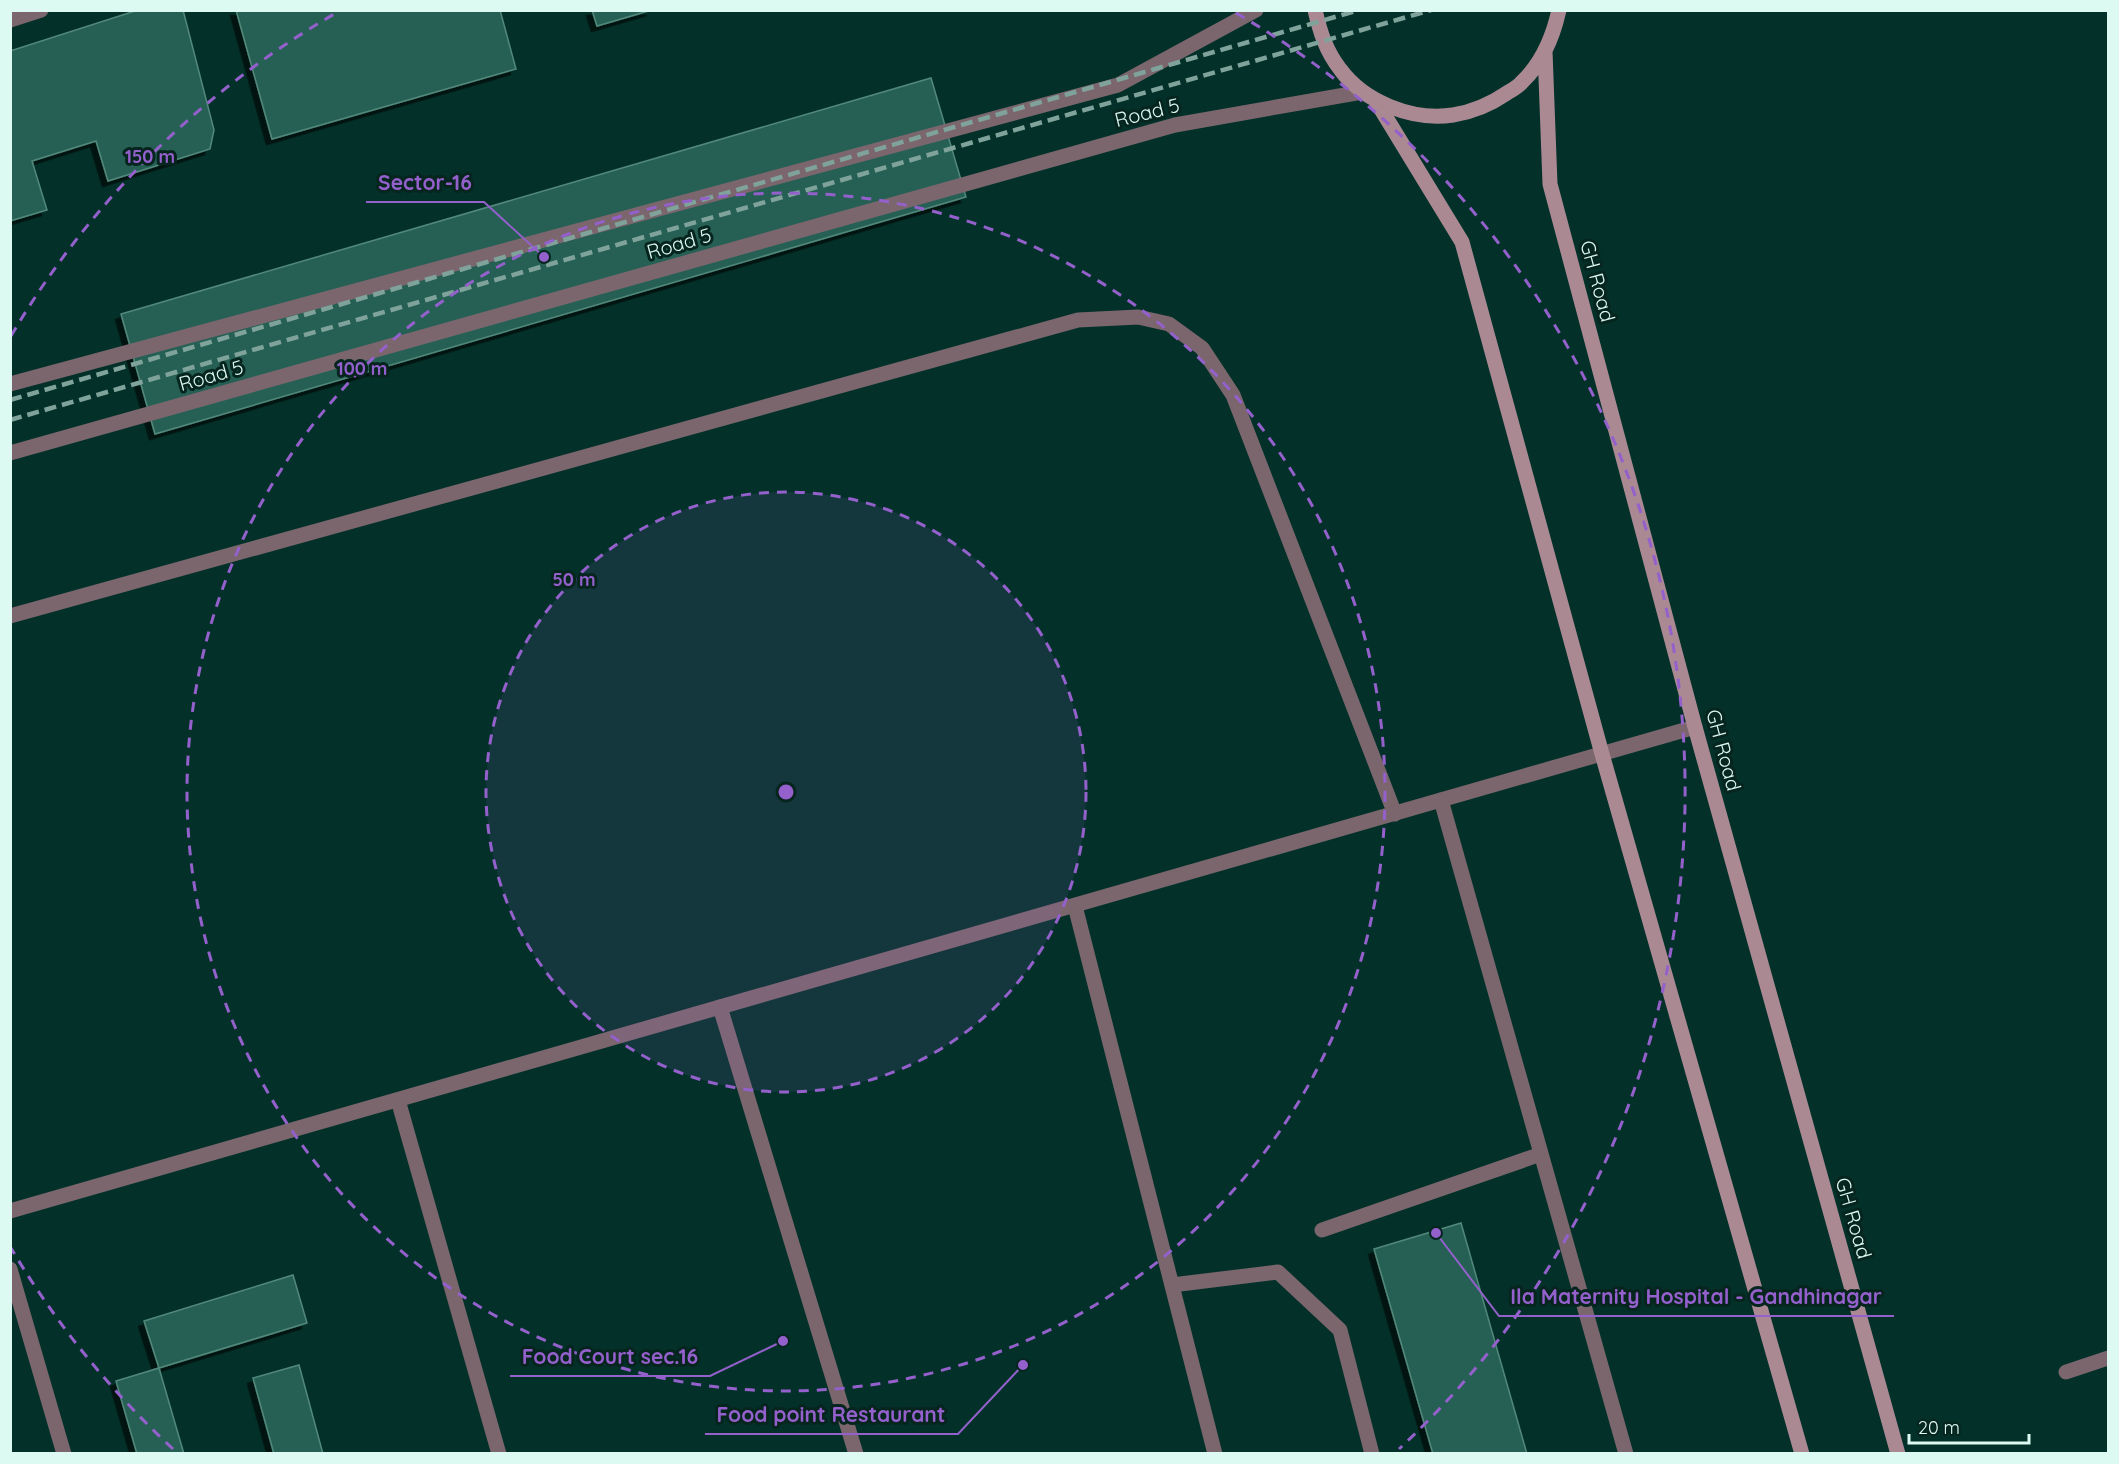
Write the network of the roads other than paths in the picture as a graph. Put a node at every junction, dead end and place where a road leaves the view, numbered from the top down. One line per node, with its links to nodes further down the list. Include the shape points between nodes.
1 (41, 10): 5 (street)
2 (1256, 10): 9 (street, Road 5, via 1118,85)
3 (1315, 10): 7 (main road, via 1323,42 1340,69)
4 (1558, 10): 6 (main road)
5 (10, 20)
6 (1545, 51): 8 (main road, via 1521,83 1489,105 1452,116 1413,114); 12 (main road, GH Road, via 1550,184)
7 (1362, 92): 8 (main road); 10 (street, Road 5, via 1175,125)
8 (1376, 101): 13 (main road, via 1462,242)
9 (10, 384)
10 (10, 453)
11 (10, 616): 15 (street, via 1078,320 1138,317 1169,324 1202,348 1233,395)
12 (1695, 727): 13 (street); 33 (main road, GH Road)
13 (1602, 754): 14 (street); 32 (main road)
14 (1441, 801): 15 (street); 19 (street)
15 (1395, 814): 16 (street)
16 (1075, 906): 17 (street); 23 (street)
17 (720, 1007): 18 (street); 28 (street)
18 (399, 1100): 20 (street); 27 (street)
19 (1541, 1155): 21 (street); 31 (street)
20 (10, 1211)
21 (1322, 1230)
22 (10, 1269): 26 (street)
23 (1172, 1285): 29 (street); 30 (street, via 1278,1272 1340,1330)
24 (2109, 1358): 25 (street)
25 (2066, 1372)
26 (64, 1454)
27 (500, 1454)
28 (856, 1454)
29 (1215, 1454)
30 (1372, 1454)
31 (1626, 1454)
32 (1802, 1454)
33 (1898, 1454)

